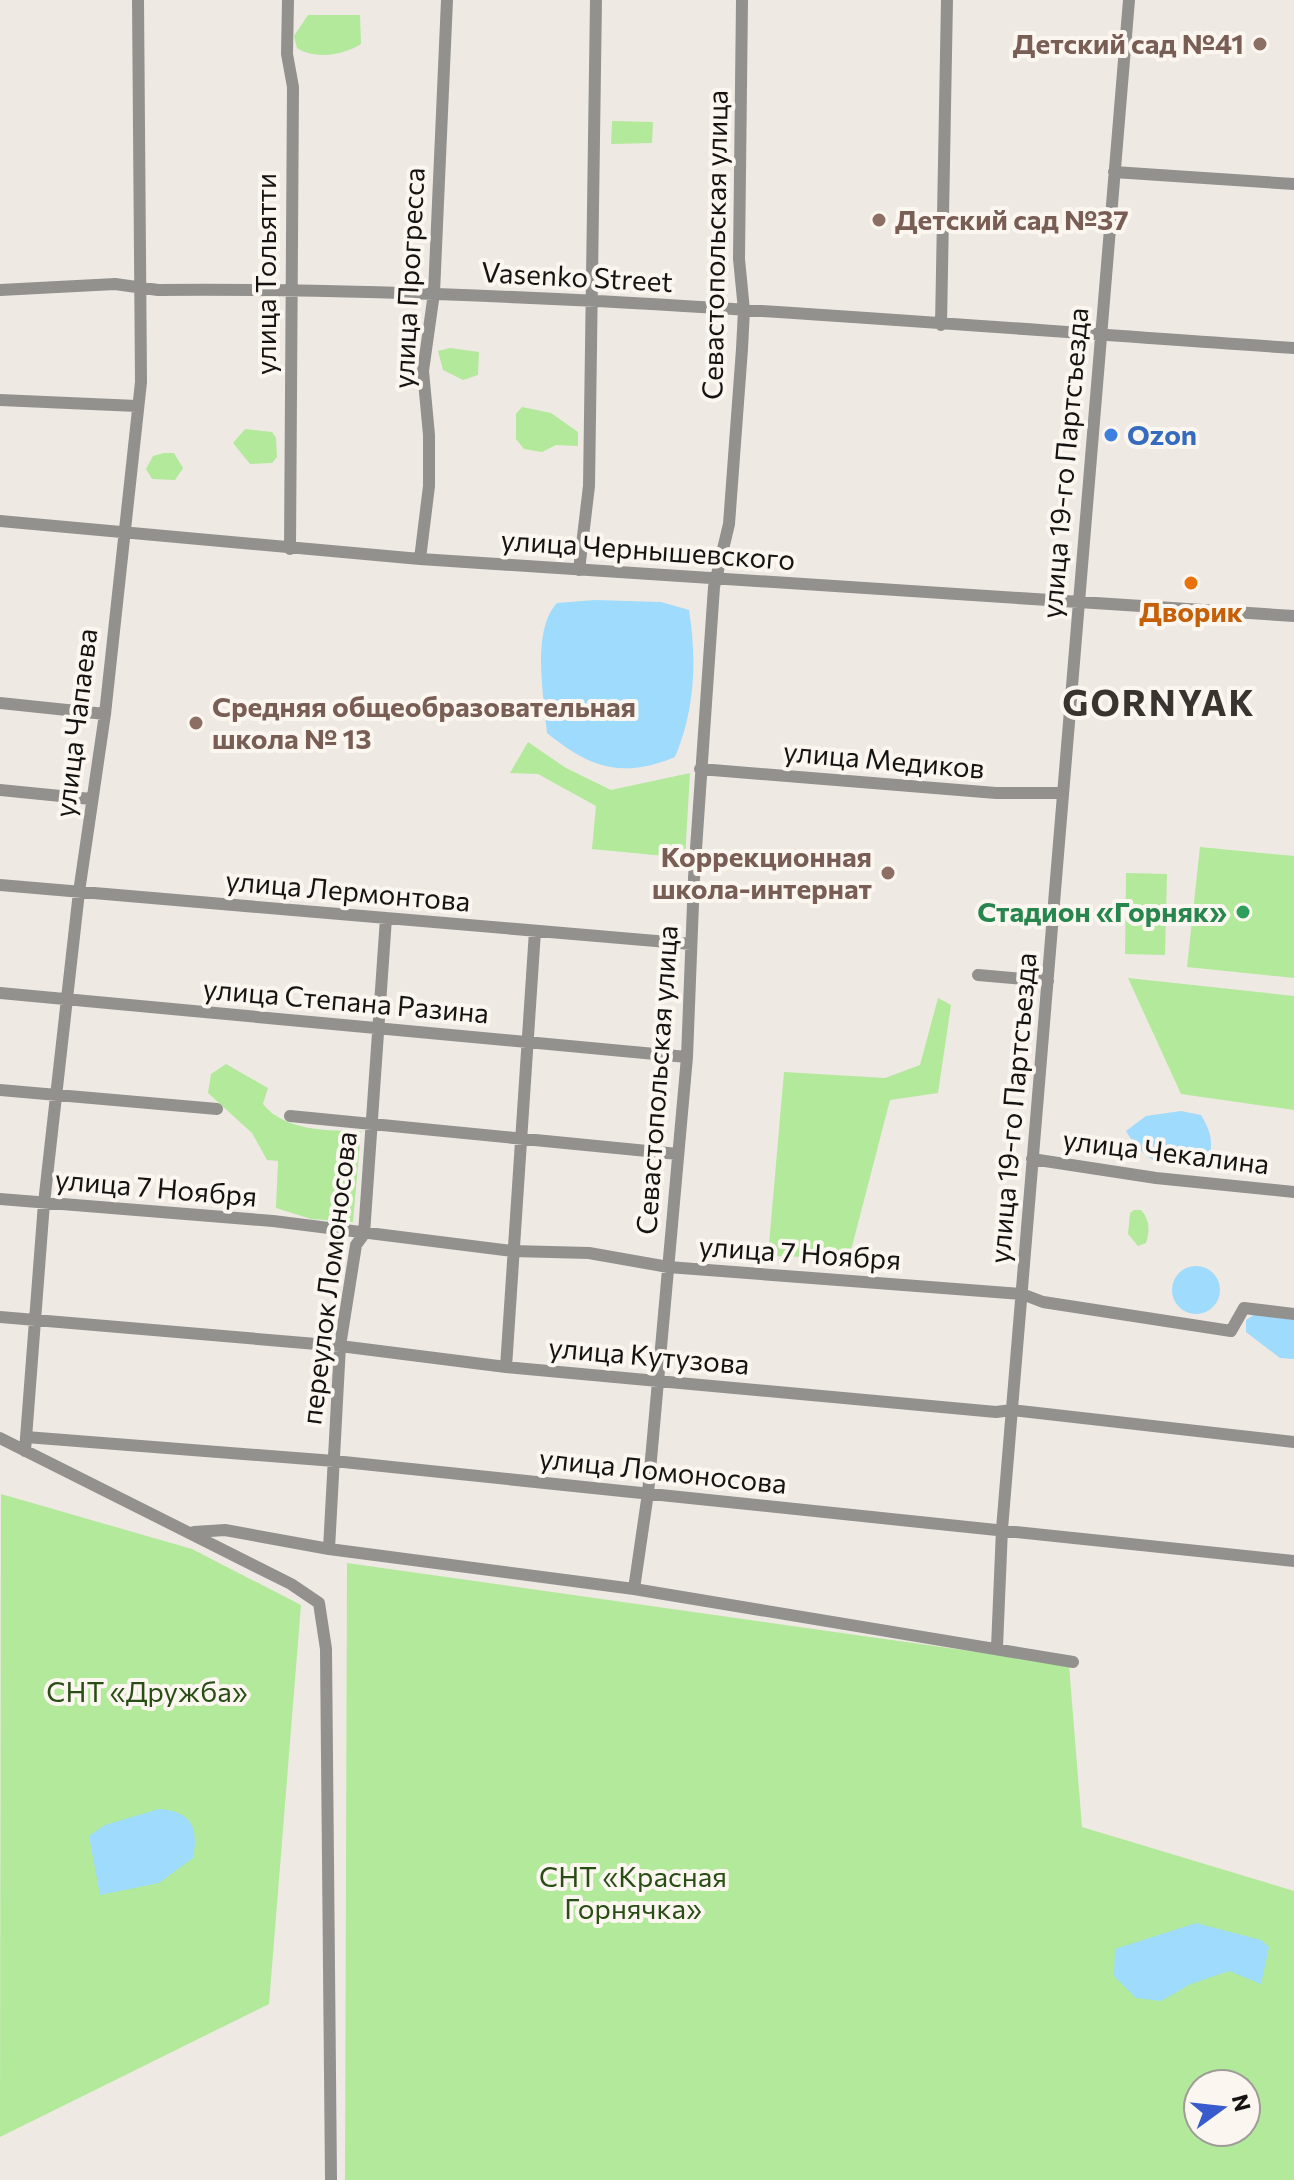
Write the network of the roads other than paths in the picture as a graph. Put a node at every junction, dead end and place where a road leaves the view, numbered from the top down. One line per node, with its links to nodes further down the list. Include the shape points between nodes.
1 (138, 0): 11 (street, улица Чапаева)
2 (288, 0): 12 (street, улица Тольятти)
3 (447, 0): 14 (street, улица Прогресса)
4 (596, 0): 15 (street)
5 (742, 0): 16 (street, Севастопольская улица, via 739,259)
6 (947, 0): 17 (street)
7 (1129, 0): 8 (street, улица 19-го Партсъезда)
8 (1114, 172): 9 (street); 18 (street, улица 19-го Партсъезда)
9 (1294, 184)
10 (0, 279): 13 (street)
11 (137, 289): 12 (street, Vasenko Street); 13 (street, Vasenko Street, via 115,284); 21 (street, улица Чапаева)
12 (293, 289): 14 (street, Vasenko Street); 24 (street, улица Тольятти)
13 (0, 290)
14 (434, 293): 15 (street, Vasenko Street); 25 (street, улица Прогресса, via 423,371 429,448)
15 (590, 302): 16 (street, Vasenko Street); 26 (street, via 589,486)
16 (744, 310): 17 (street, Vasenko Street); 27 (street, Севастопольская улица, via 729,524)
17 (941, 325): 18 (street, Vasenko Street)
18 (1100, 336): 19 (street, Vasenko Street); 28 (street, улица 19-го Партсъезда)
19 (1294, 348)
20 (0, 400): 21 (street)
21 (137, 406): 23 (street, улица Чапаева)
22 (0, 521): 23 (street, улица Чернышевского)
23 (125, 534): 24 (street, улица Чернышевского); 31 (street, улица Чапаева)
24 (290, 549): 25 (street, улица Чернышевского)
25 (420, 559): 26 (street, улица Чернышевского)
26 (579, 570): 27 (street, улица Чернышевского)
27 (715, 579): 28 (street, улица Чернышевского); 32 (street, Севастопольская улица)
28 (1078, 602): 29 (street, улица Чернышевского); 34 (street, улица 19-го Партсъезда)
29 (1294, 616)
30 (0, 703): 31 (street)
31 (105, 714): 35 (street, улица Чапаева)
32 (700, 769): 34 (street, улица Медиков, via 996,793); 40 (street, Севастопольская улица)
33 (0, 790): 35 (street)
34 (1063, 793): 42 (street, улица 19-го Партсъезда)
35 (91, 799): 37 (street, улица Чапаева)
36 (0, 885): 37 (street, улица Лермонтова)
37 (79, 892): 38 (street, улица Лермонтова); 44 (street, улица Чапаева)
38 (386, 918): 39 (street, улица Лермонтова); 45 (street, переулок Ломоносова)
39 (535, 931): 40 (street, улица Лермонтова); 46 (street)
40 (691, 944): 47 (street, Севастопольская улица)
41 (978, 975): 42 (street)
42 (1048, 981): 55 (street, улица 19-го Партсъезда)
43 (0, 993): 44 (street, улица Степана Разина)
44 (67, 999): 45 (street, улица Степана Разина); 49 (street, улица Чапаева)
45 (378, 1029): 46 (street, улица Степана Разина); 52 (street, переулок Ломоносова)
46 (527, 1042): 47 (street, улица Степана Разина); 53 (street)
47 (687, 1057): 54 (street, Севастопольская улица)
48 (0, 1090): 49 (street)
49 (57, 1095): 50 (street); 58 (street, улица Чапаева)
50 (217, 1109)
51 (290, 1116): 52 (street)
52 (371, 1124): 53 (street); 59 (street, переулок Ломоносова)
53 (520, 1140): 54 (street); 60 (street)
54 (678, 1154): 61 (street, Севастопольская улица)
55 (1032, 1159): 56 (street, улица Чекалина); 62 (street, улица 19-го Партсъезда)
56 (1294, 1192)
57 (0, 1199): 58 (street, улица 7 Ноября)
58 (44, 1203): 59 (street, улица 7 Ноября, via 273,1221); 65 (street, улица Чапаева)
59 (364, 1234): 60 (street, улица 7 Ноября); 66 (street, переулок Ломоносова, via 356,1245)
60 (512, 1251): 61 (street, улица 7 Ноября, via 589,1253); 67 (street)
61 (668, 1267): 62 (street, улица 7 Ноября); 68 (street, Севастопольская улица)
62 (1022, 1294): 63 (street, улица 7 Ноября, via 1043,1302 1231,1331 1244,1308); 69 (street, улица 19-го Партсъезда)
63 (1294, 1314)
64 (0, 1317): 65 (street, улица Кутузова)
65 (33, 1321): 66 (street, улица Кутузова); 72 (street, улица Чапаева)
66 (340, 1346): 67 (street, улица Кутузова); 73 (street, переулок Ломоносова)
67 (506, 1367): 68 (street, улица Кутузова)
68 (656, 1380): 69 (street, улица Кутузова); 74 (street, Севастопольская улица)
69 (1012, 1410): 71 (street, улица Кутузова); 75 (street, улица 19-го Партсъезда)
70 (0, 1438): 72 (street)
71 (1294, 1442)
72 (25, 1444): 73 (street, улица Ломоносова); 76 (street)
73 (334, 1461): 74 (street, улица Ломоносова); 77 (street, переулок Ломоносова)
74 (648, 1493): 75 (street, улица Ломоносова); 79 (street, Севастопольская улица)
75 (1002, 1529): 78 (street, улица Ломоносова); 80 (street, улица 19-го Партсъезда)
76 (191, 1533): 77 (street, via 225,1530); 82 (street, via 291,1584 319,1603 323,1614)
77 (329, 1549): 79 (street)
78 (1294, 1561)
79 (634, 1589): 80 (street)
80 (997, 1647): 81 (street)
81 (1073, 1662)
82 (331, 2180)

